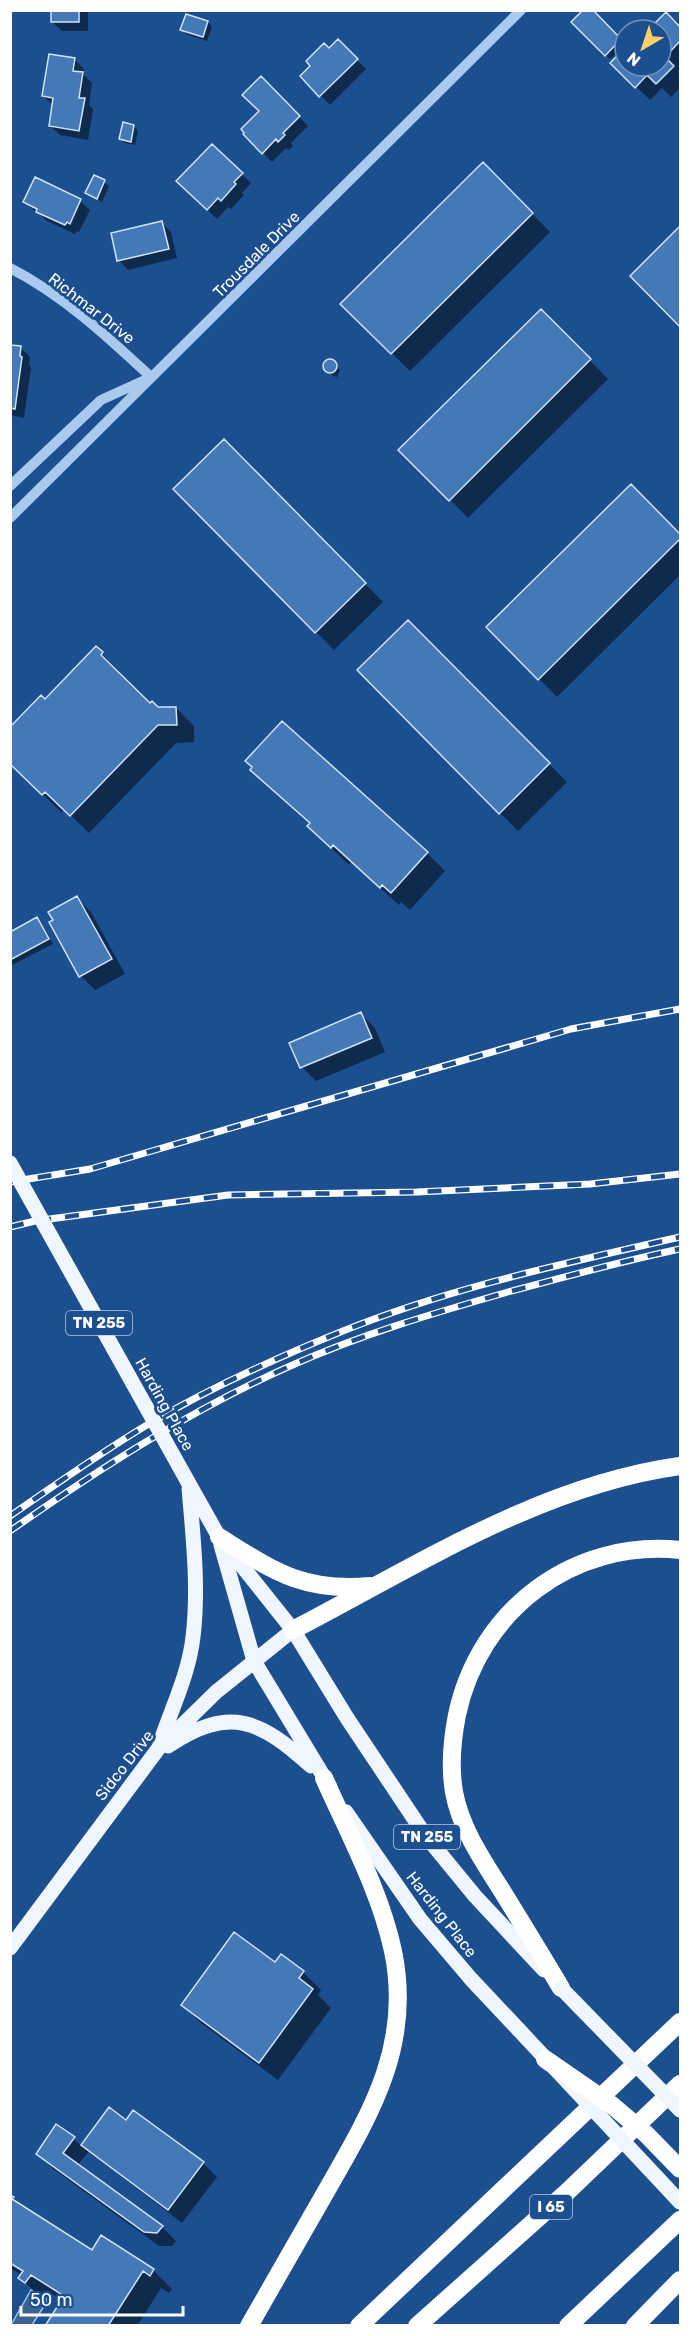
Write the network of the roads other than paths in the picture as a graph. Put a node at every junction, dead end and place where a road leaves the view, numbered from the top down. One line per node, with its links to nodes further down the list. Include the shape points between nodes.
1 (522, 10): 3 (street, Trousdale Drive)
2 (10, 268): 3 (street, Richmar Drive, via 82,316)
3 (151, 377): 4 (street, via 100,400); 5 (street, Trousdale Drive)
4 (10, 486)
5 (10, 518)
6 (10, 1163): 8 (main road, Harding Place / TN 255, bridge)
7 (681, 1466): 11 (highway, via 601,1485 538,1507)
8 (188, 1482): 9 (main road, Harding Place / TN 255); 14 (main road, TN 255, via 194,1546 193,1637 181,1685)
9 (219, 1537): 11 (highway, via 269,1568 312,1584 345,1588); 12 (main road, Harding Place / TN 255); 13 (main road, Harding Place / TN 255)
10 (681, 1550): 17 (highway, via 641,1550 595,1558 556,1576 507,1615 481,1650 465,1684 453,1756 458,1808 474,1846)
11 (378, 1585): 12 (highway)
12 (293, 1630): 13 (main road, Sidco Drive); 17 (main road, Harding Place / TN 255, via 425,1835 475,1896)
13 (254, 1662): 14 (main road, Sidco Drive, via 216,1692); 15 (main road, Harding Place / TN 255)
14 (153, 1754): 15 (main road, via 201,1728 248,1723 289,1746); 16 (main road, Sidco Drive)
15 (324, 1778): 19 (main road, Harding Place / TN 255, bridge, via 420,1919); 26 (highway, via 386,1923 397,1977 398,2019 382,2086 356,2139)
16 (10, 1948)
17 (561, 1988): 21 (main road, Harding Place / TN 255, bridge)
18 (681, 2022): 27 (highway)
19 (545, 2059): 22 (highway, bridge, via 613,2106); 23 (main road, Harding Place / TN 255, bridge)
20 (681, 2084): 28 (highway, I 65)
21 (681, 2110)
22 (681, 2169)
23 (681, 2202)
24 (681, 2220): 29 (highway)
25 (681, 2280): 30 (highway)
26 (249, 2325)
27 (359, 2325)
28 (417, 2325)
29 (568, 2325)
30 (635, 2325)

